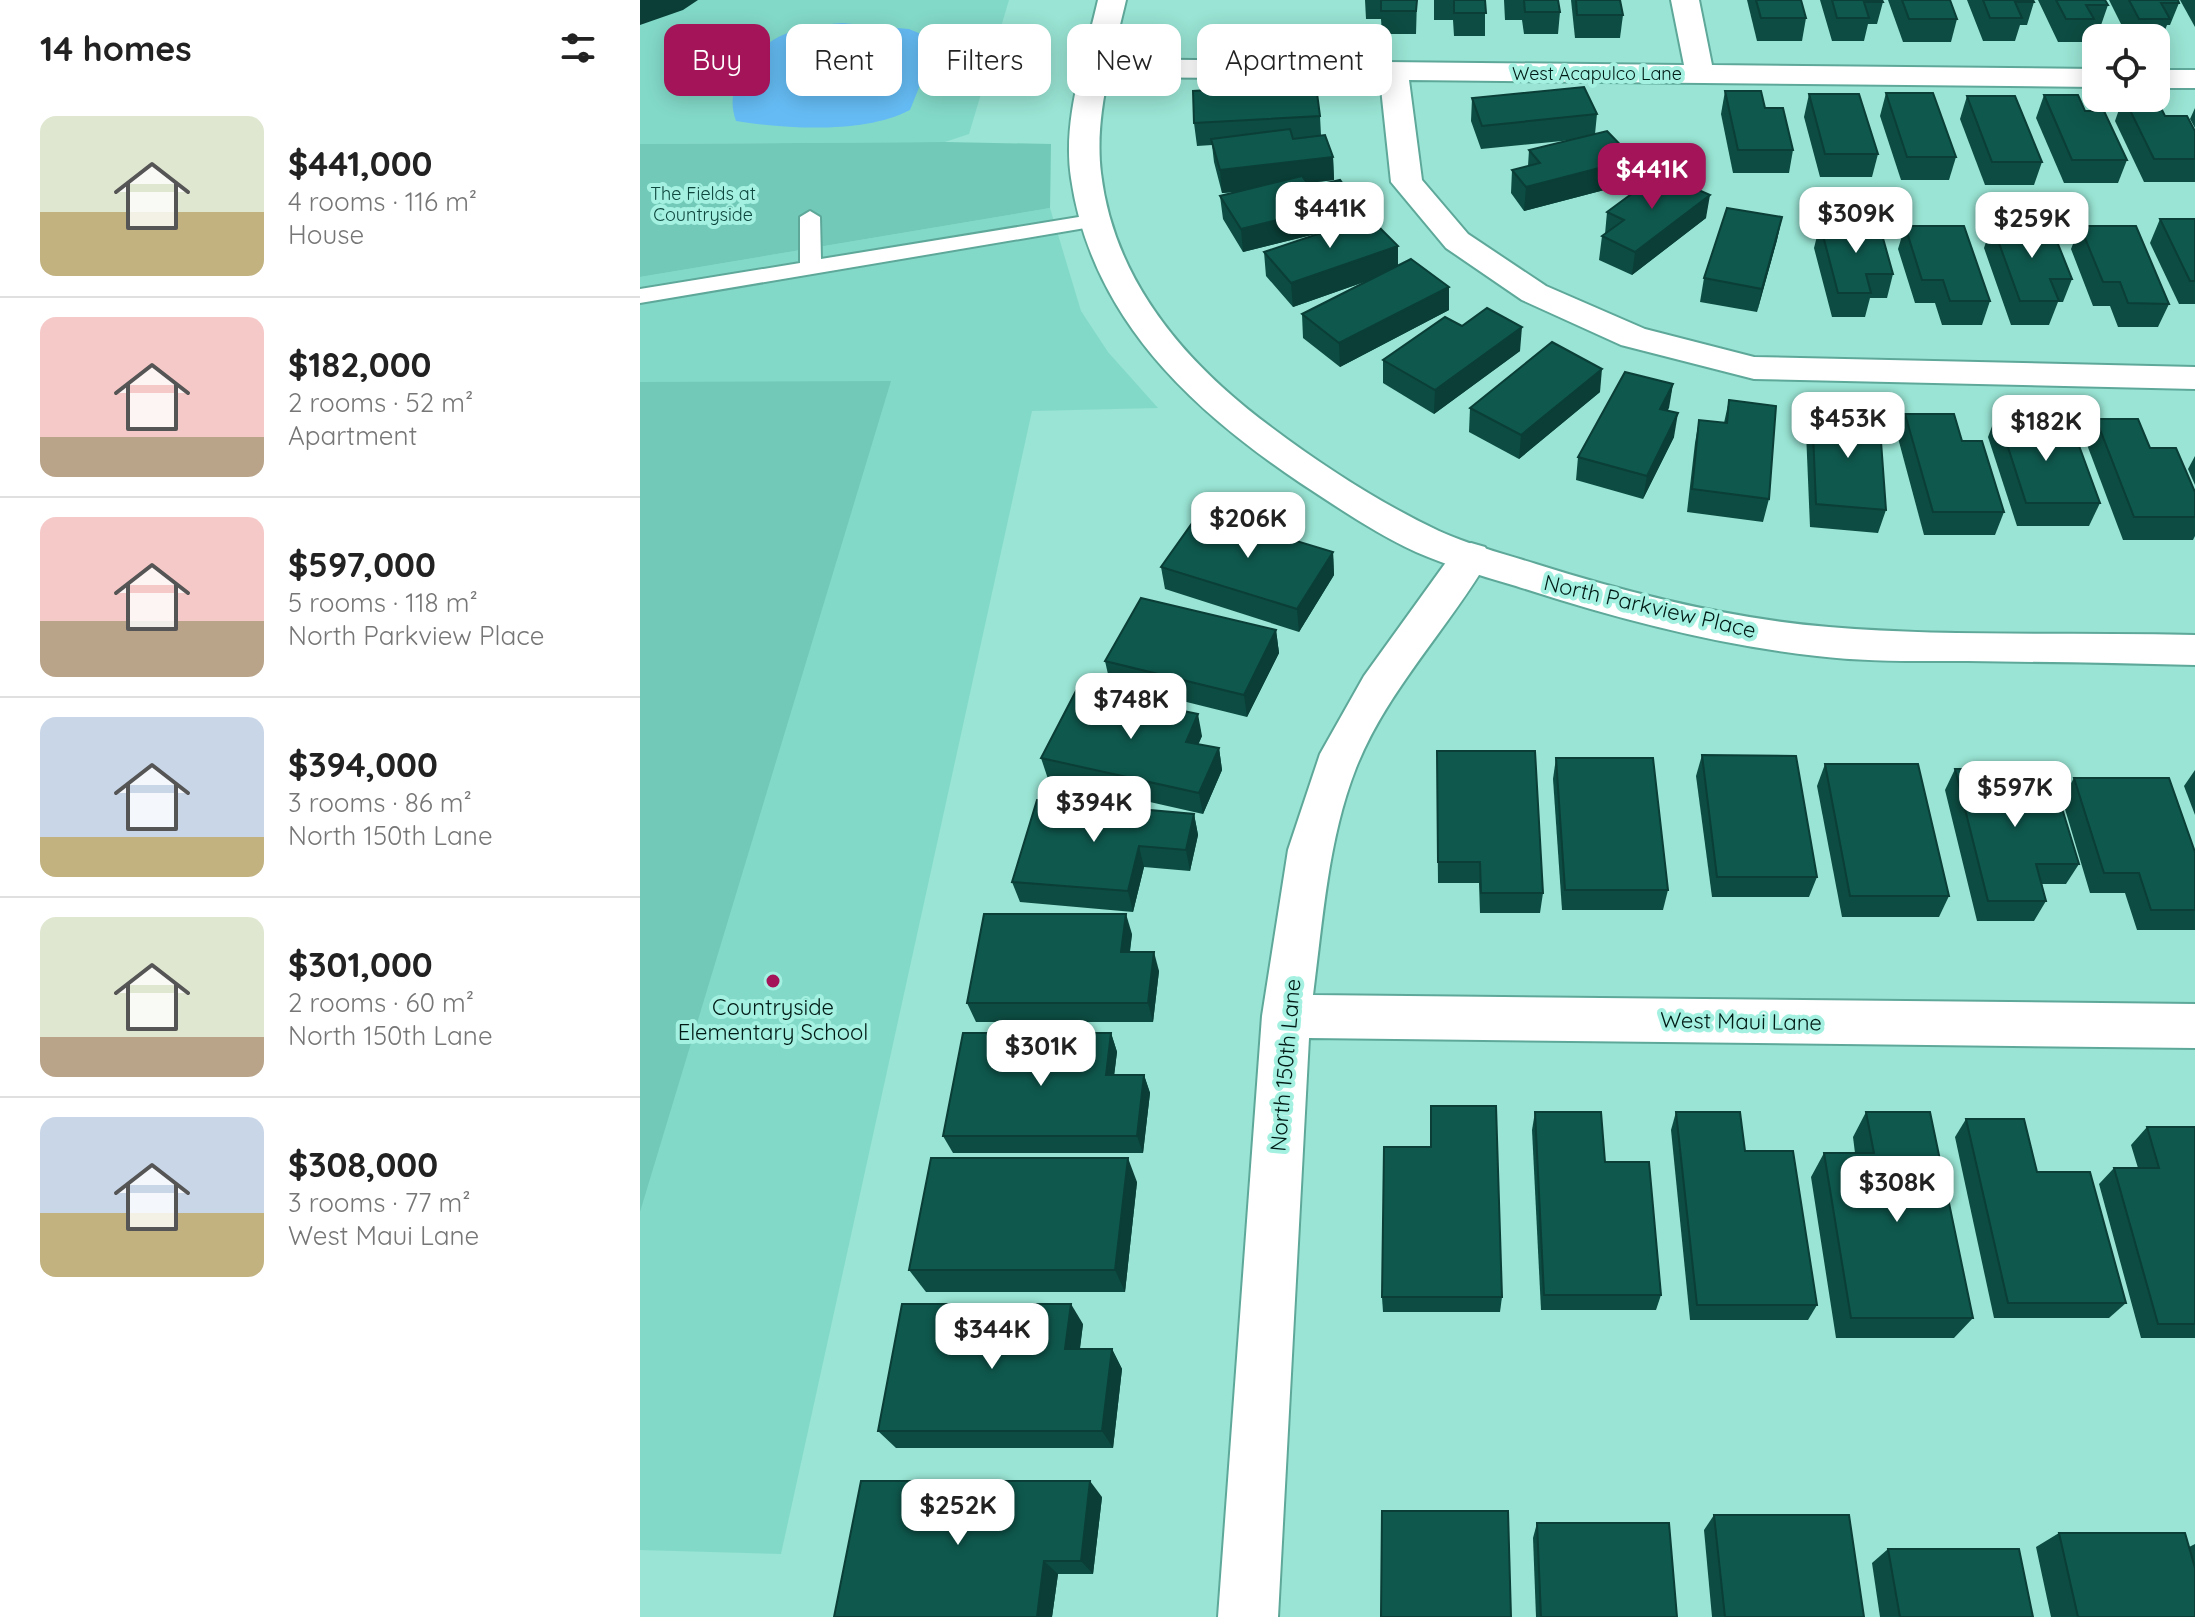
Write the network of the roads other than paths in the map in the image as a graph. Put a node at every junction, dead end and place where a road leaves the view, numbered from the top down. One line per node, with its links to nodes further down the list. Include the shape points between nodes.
1 (1112, 0): 3 (street, North Parkview Place)
2 (1685, 0): 6 (street)
3 (1107, 24)
4 (1181, 69): 5 (street, West Acapulco Lane)
5 (1394, 72): 6 (street, West Acapulco Lane); 15 (street, via 1407,182 1457,241 1534,293 1633,337 1754,368)
6 (1700, 75): 7 (street, West Acapulco Lane)
7 (2082, 78)
8 (2170, 79): 9 (street)
9 (2195, 79)
10 (1091, 96): 12 (street, North Parkview Place, via 1086,175)
11 (810, 217): 13 (lane)
12 (1097, 220): 13 (lane); 16 (street, North Parkview Place, via 1101,244 1133,310 1195,386 1247,429 1355,501 1428,541)
13 (811, 267): 14 (lane)
14 (640, 296)
15 (2195, 378)
16 (1471, 557): 17 (street, North Parkview Place, via 1598,598 1819,641); 18 (street, North 150th Lane, via 1379,687 1335,766 1310,850)
17 (2195, 650)
18 (1286, 1016): 19 (street, West Maui Lane); 20 (street, North 150th Lane)
19 (2195, 1026)
20 (1248, 1617)

